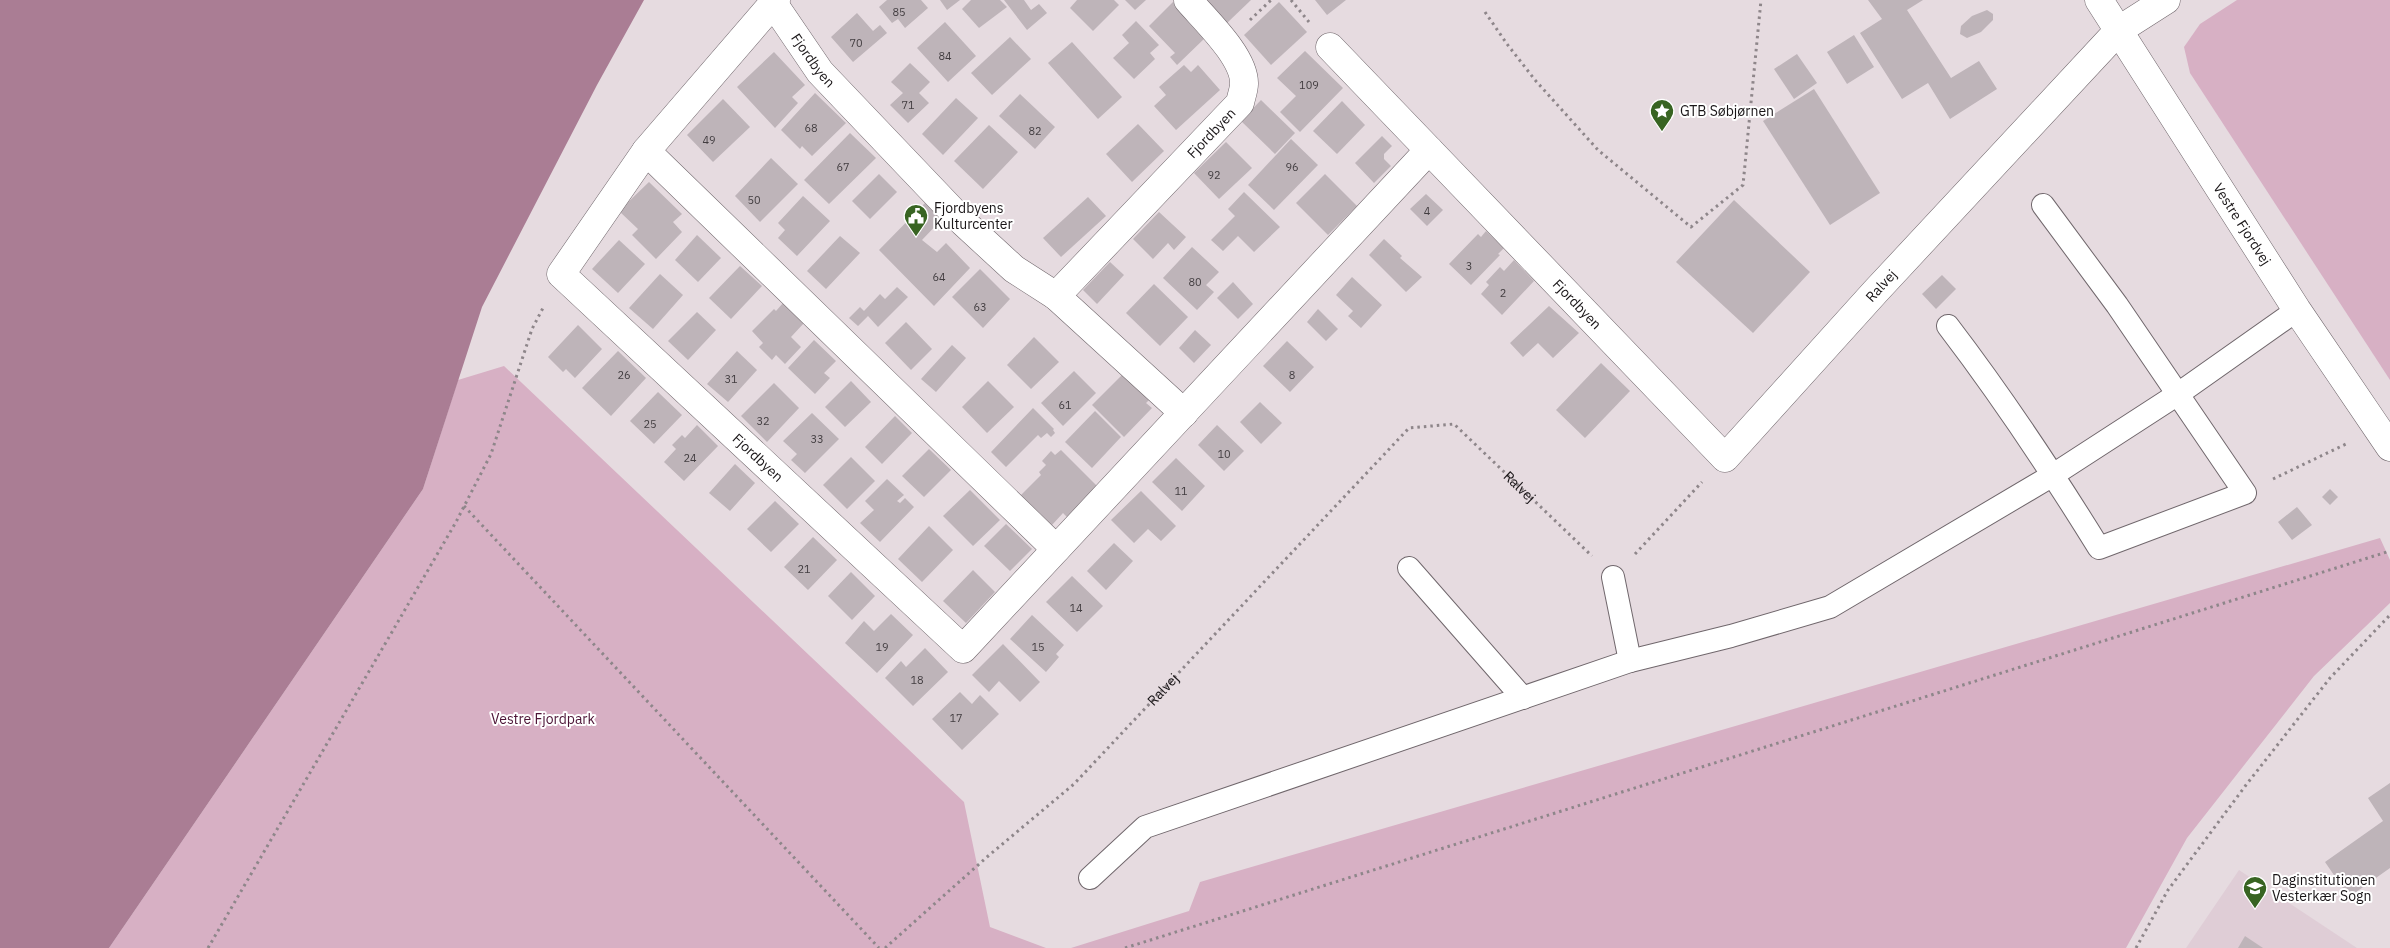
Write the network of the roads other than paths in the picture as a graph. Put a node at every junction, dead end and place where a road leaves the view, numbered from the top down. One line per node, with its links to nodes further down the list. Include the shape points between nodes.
1 (1188, 0): 10 (street, Fjordbyen, via 1238,63 1245,83 1240,103)
2 (2099, 0): 5 (street, Vestre Fjordvej)
3 (2166, 0): 5 (street, Ralvej)
4 (774, 2): 8 (street, Fjordbyen); 10 (street, Fjordbyen, via 820,72 963,222 1014,269)
5 (2119, 30): 11 (street, Vestre Fjordvej); 16 (street, Ralvej)
6 (1330, 47): 7 (street, Fjordbyen)
7 (1429, 150): 14 (street, Fjordbyen); 16 (street, Fjordbyen)
8 (646, 151): 18 (street); 18 (street, Fjordbyen, via 561,274 963,649)
9 (2042, 205): 13 (lane)
10 (1056, 296): 14 (street, Fjordbyen)
11 (2297, 310): 13 (lane); 15 (street, Vestre Fjordvej)
12 (1948, 326): 17 (lane, via 1994,386)
13 (2178, 394): 17 (lane); 17 (lane, via 2246,493 2098,548)
14 (1184, 413): 18 (street, Fjordbyen)
15 (2384, 438)
16 (1725, 458)
17 (2054, 475): 21 (lane, via 1830,607)
18 (1056, 549)
19 (1409, 568): 22 (lane)
20 (1613, 577): 21 (lane)
21 (1630, 661): 22 (lane)
22 (1523, 698): 23 (lane, via 1145,827)
23 (1090, 878)

